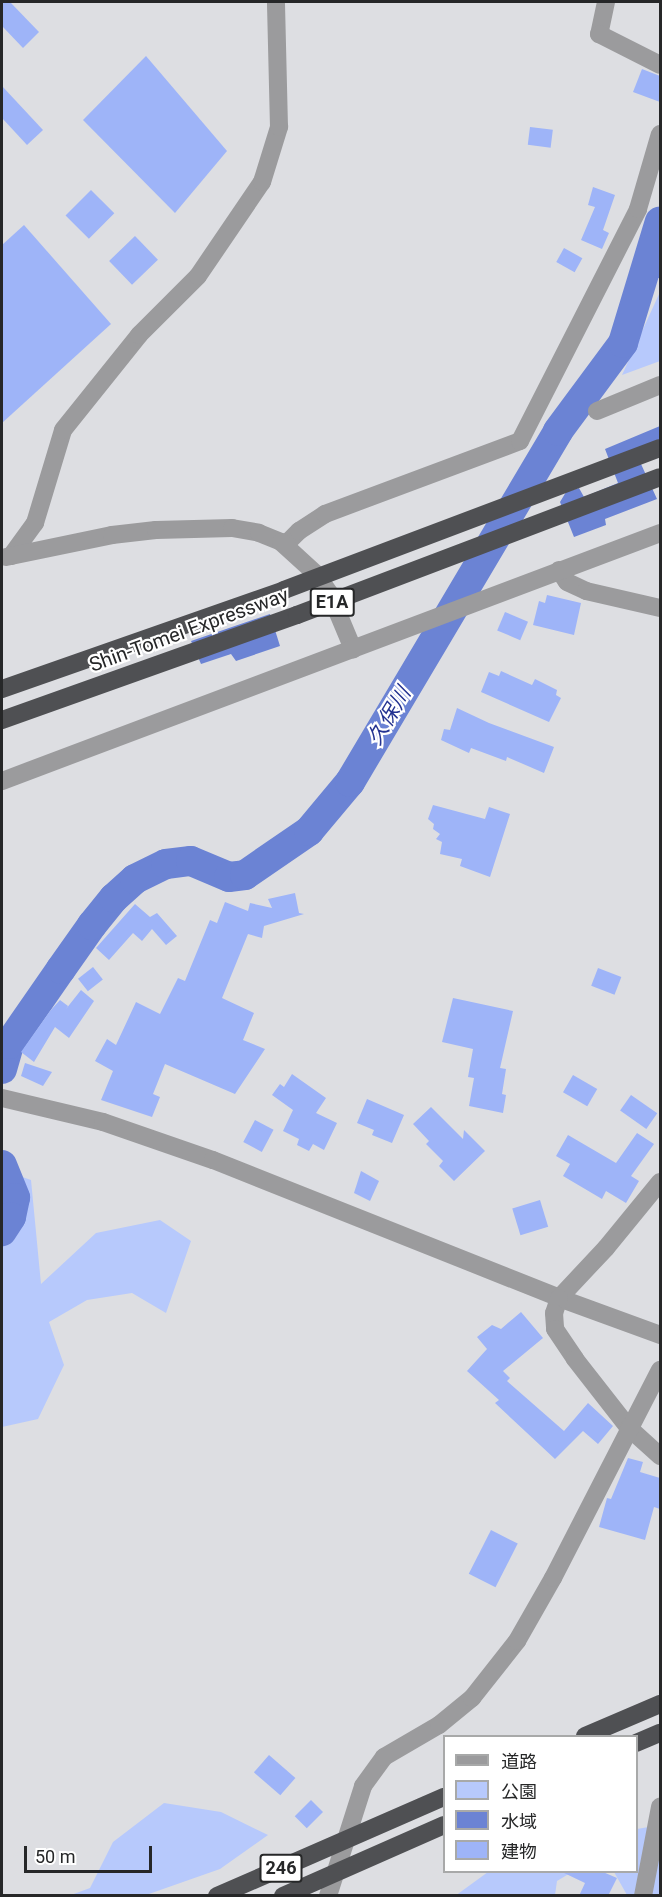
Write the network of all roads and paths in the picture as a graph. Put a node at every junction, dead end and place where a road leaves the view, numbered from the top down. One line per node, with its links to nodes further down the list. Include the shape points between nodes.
1 (276, 2): 11 (street, via 279,127 262,182 198,276 139,335 63,430 35,523)
2 (606, 2): 3 (street, via 599,34)
3 (660, 65)
4 (660, 134): 10 (street, via 638,209 520,441 325,514)
5 (660, 385): 6 (street)
6 (597, 411)
7 (660, 448): 15 (highway, Shin-Tomei Expressway / E1A, bridge, via 295,586)
8 (660, 477): 16 (highway, Shin-Tomei Expressway / E1A, bridge, via 297,615)
9 (660, 533): 12 (street)
10 (285, 545): 11 (street, via 259,533 202,527 112,535); 14 (street, via 316,574 330,594)
11 (6, 557)
12 (559, 570): 13 (street, via 567,582 586,591); 14 (street)
13 (660, 608)
14 (353, 649): 17 (street)
15 (2, 689)
16 (2, 720)
17 (2, 781)
18 (8, 1100): 20 (street, via 103,1122 213,1160)
19 (660, 1182): 20 (street)
20 (559, 1298): 21 (street); 23 (street, via 554,1313 555,1329)
21 (660, 1335)
22 (660, 1370): 23 (street)
23 (629, 1428): 24 (street); 32 (street, via 517,1641 472,1698 439,1725 384,1757 363,1786)
24 (660, 1456)
25 (660, 1704): 27 (highway)
26 (660, 1733): 28 (highway)
27 (590, 1735)
28 (638, 1742)
29 (443, 1797): 32 (highway, 246)
30 (660, 1807): 37 (street)
31 (443, 1825): 33 (highway, 246)
32 (345, 1840): 33 (street); 34 (highway, 246)
33 (335, 1872): 35 (highway, 246); 36 (street)
34 (217, 1896)
35 (283, 1896)
36 (328, 1896)
37 (644, 1896)

